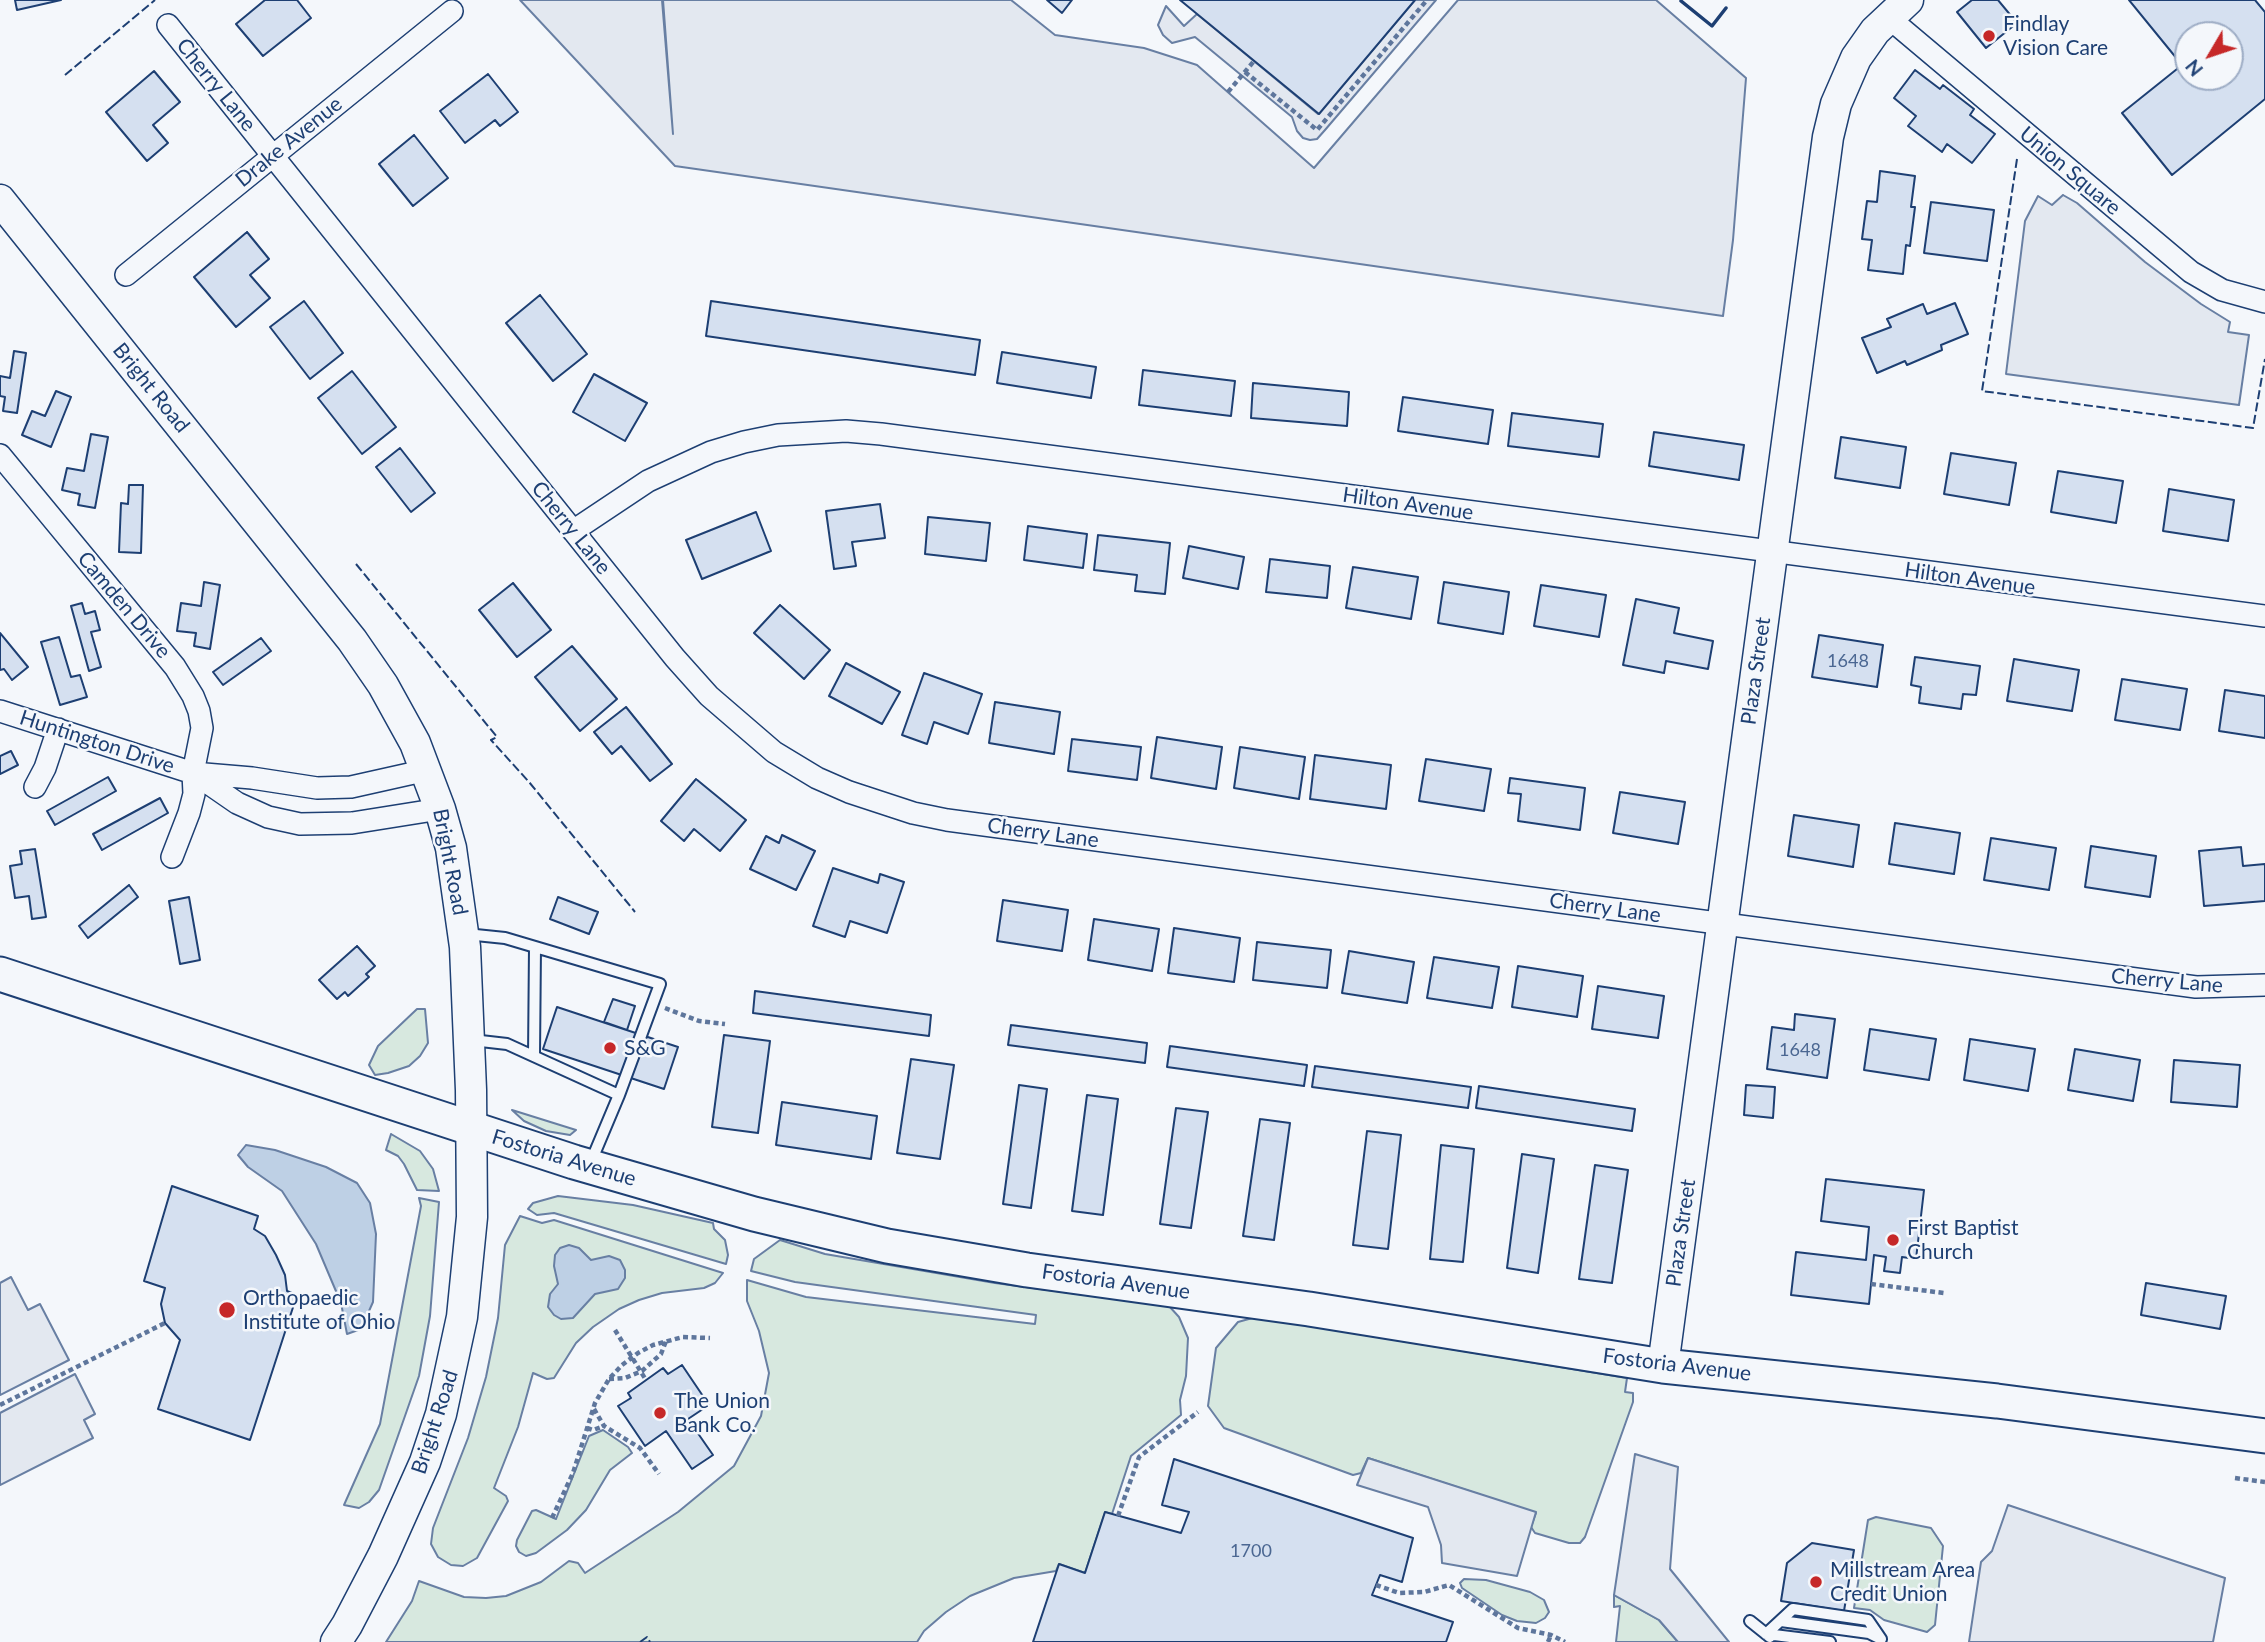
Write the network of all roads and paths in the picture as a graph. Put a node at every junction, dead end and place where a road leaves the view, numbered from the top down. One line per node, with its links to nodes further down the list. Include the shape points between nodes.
1 (1427, 0): 6 (path, via 1317,130)
2 (1898, 9): 11 (street, Union Square, via 2191,272 2222,290); 14 (main road, Plaza Street, via 1875,31 1848,73 1828,137)
3 (452, 11): 8 (street, Drake Avenue)
4 (168, 25): 8 (street, Cherry Lane)
5 (1254, 61): 6 (path)
6 (1245, 72): 7 (path)
7 (1228, 92)
8 (272, 155): 10 (street, Drake Avenue); 13 (street, Cherry Lane)
9 (0, 200): 18 (main road, Bright Road, via 352,640 383,685)
10 (126, 275)
11 (2265, 302)
12 (0, 455): 19 (street, Camden Drive, via 176,667 194,695 202,728)
13 (573, 531): 14 (street, Hilton Avenue, via 648,481 711,452 778,435 846,431); 23 (street, Cherry Lane, via 675,658 734,720 788,762 881,804 947,820)
14 (1772, 553): 15 (street, Hilton Avenue); 23 (main road, Plaza Street)
15 (2265, 616)
16 (0, 711): 17 (street, Huntington Drive)
17 (58, 729): 19 (street, Huntington Drive); 20 (street)
18 (427, 771): 19 (street, Huntington Drive, via 351,787 317,789); 21 (main road, Bright Road)
19 (194, 773): 21 (street, Huntington Drive, via 237,803 300,824 352,823); 22 (street, Camden Drive, via 194,794)
20 (35, 787)
21 (440, 809): 24 (main road, Bright Road)
22 (172, 857)
23 (1722, 924): 27 (street, Cherry Lane, via 2196,987); 42 (main road, Plaza Street)
24 (464, 933): 25 (lane); 30 (main road, Bright Road)
25 (535, 947): 28 (lane, via 660,984); 31 (lane)
26 (0, 974): 33 (main road, Fostoria Avenue)
27 (2265, 985)
28 (653, 1004): 29 (path, via 699,1021); 32 (lane)
29 (725, 1024)
30 (470, 1040): 31 (lane, via 508,1044); 33 (main road, Bright Road)
31 (534, 1056): 32 (lane)
32 (619, 1095): 34 (lane)
33 (472, 1130): 34 (main road, Fostoria Avenue); 62 (main road, Bright Road, via 468,1267 453,1366 425,1462 383,1556)
34 (589, 1166): 42 (main road, Fostoria Avenue, via 754,1214 887,1246)
35 (1871, 1284): 36 (path)
36 (1944, 1293)
37 (165, 1323): 46 (path)
38 (615, 1330): 41 (path)
39 (710, 1338): 40 (path)
40 (667, 1340): 41 (path); 43 (path)
41 (633, 1356): 43 (path); 44 (path)
42 (1663, 1366): 51 (main road, Fostoria Avenue, via 1997,1401)
43 (642, 1371): 44 (path); 45 (path)
44 (609, 1379): 47 (path)
45 (646, 1380)
46 (0, 1405)
47 (593, 1408): 49 (path); 50 (path)
48 (1198, 1412): 55 (path, via 1139,1457)
49 (604, 1426): 50 (path); 52 (path, via 640,1448)
50 (587, 1428): 56 (path)
51 (2265, 1436)
52 (659, 1474)
53 (2235, 1478): 54 (path)
54 (2265, 1482)
55 (1118, 1516)
56 (552, 1518)
57 (1376, 1585): 60 (path, via 1399,1593 1449,1585 1518,1628)
58 (1750, 1621): 59 (lane)
59 (1766, 1634): 61 (lane, via 1781,1620 1869,1633); 65 (lane); 66 (lane)
60 (1551, 1635): 63 (path); 64 (path)
61 (1880, 1641)
62 (336, 1642)
63 (1548, 1642)
64 (1565, 1642)
65 (1776, 1642)
66 (1830, 1642)

